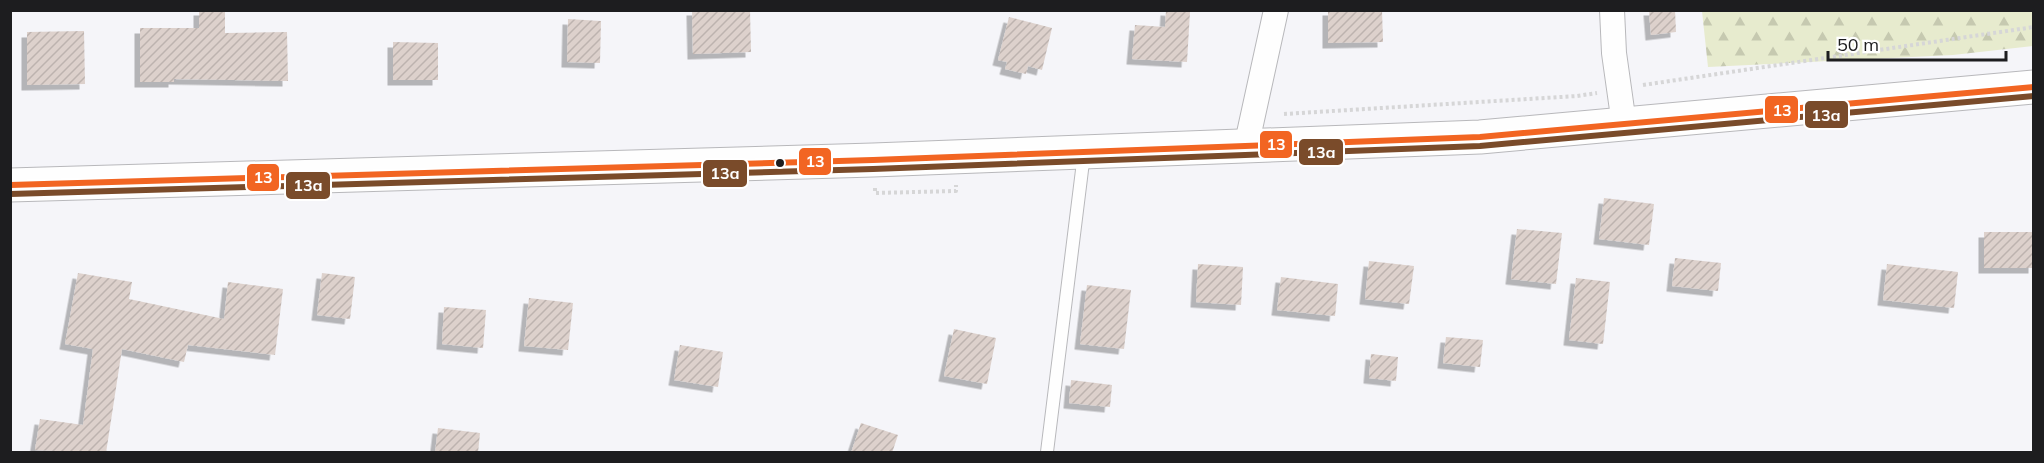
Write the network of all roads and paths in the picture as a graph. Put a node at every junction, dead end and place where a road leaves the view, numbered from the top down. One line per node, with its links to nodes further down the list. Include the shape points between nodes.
1 (1276, 10): 6 (street)
2 (1612, 10): 5 (street)
3 (2034, 27): 5 (path)
4 (2034, 87): 7 (main road)
5 (1619, 89): 6 (path, via 1577,96); 7 (street)
6 (1253, 116): 8 (street)
7 (1624, 124): 8 (main road, via 1480,137)
8 (1246, 147): 9 (main road)
9 (1084, 153): 10 (main road); 11 (lane)
10 (10, 185)
11 (1047, 453)

